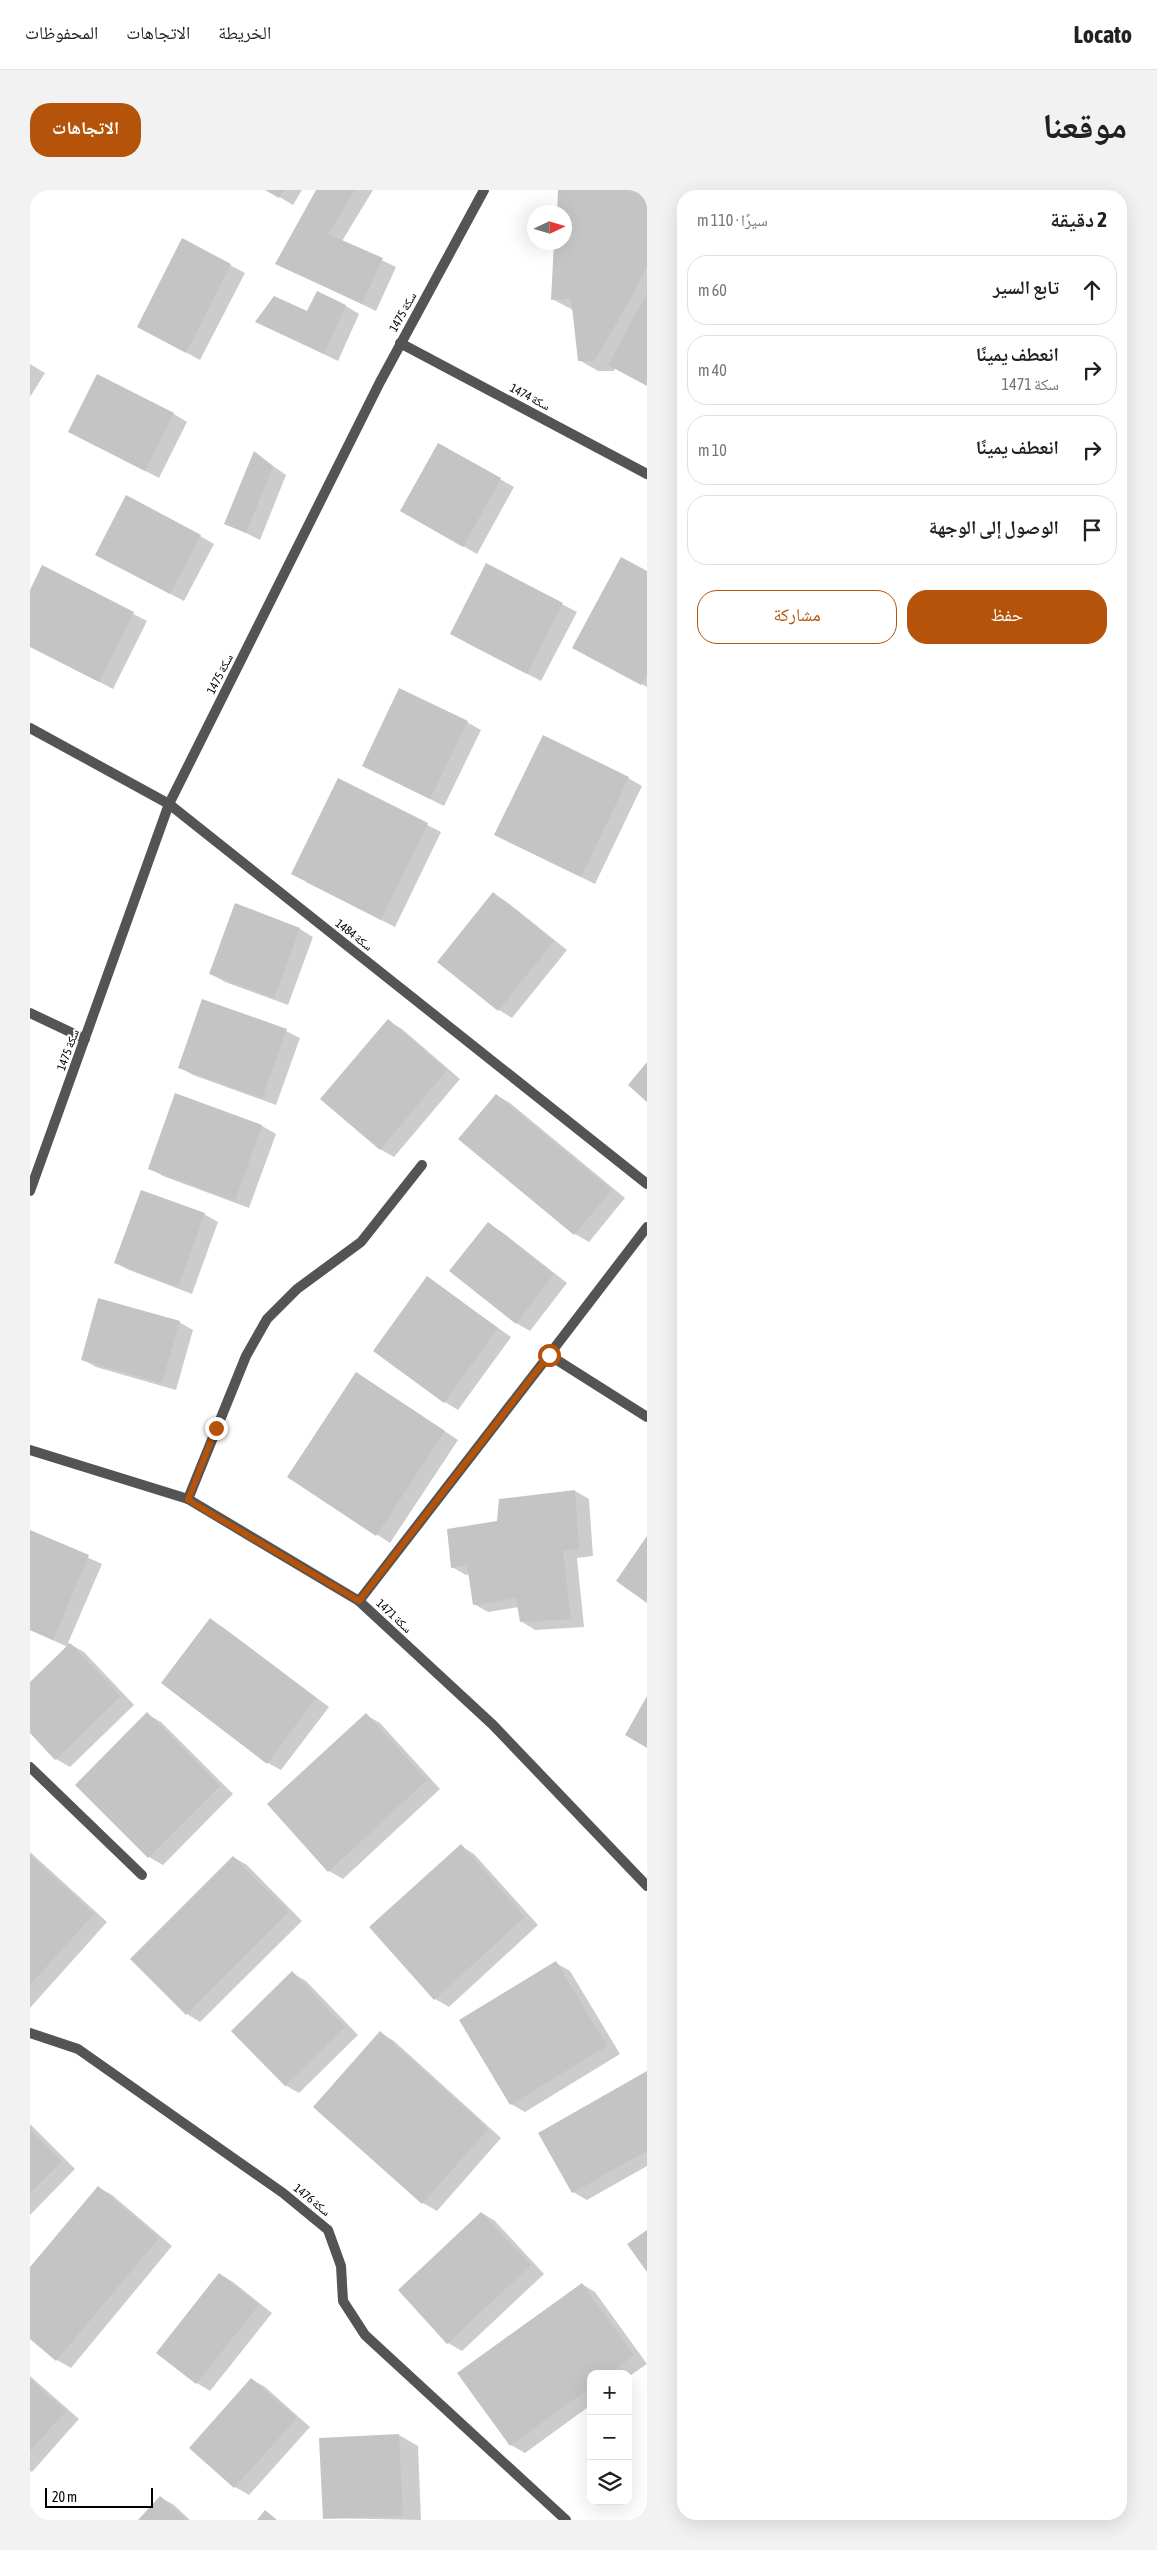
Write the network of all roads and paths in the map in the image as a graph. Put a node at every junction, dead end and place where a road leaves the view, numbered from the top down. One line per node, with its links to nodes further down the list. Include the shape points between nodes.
1 (484, 190): 2 (street, سكة 1475)
2 (400, 343): 3 (street, سكة 1474); 5 (street, سكة 1475)
3 (647, 474)
4 (30, 728): 5 (street, سكة 1484)
5 (169, 804): 7 (street, سكة 1475); 9 (street, سكة 1484)
6 (30, 1013): 7 (street)
7 (85, 1039): 10 (street, سكة 1475)
8 (422, 1165): 15 (street, via 361,1242 297,1289 267,1319 246,1356)
9 (647, 1184)
10 (30, 1191)
11 (647, 1227): 12 (street)
12 (549, 1355): 13 (street); 16 (street)
13 (647, 1417)
14 (30, 1450): 15 (street, سكة 1471)
15 (188, 1500): 16 (street, سكة 1471)
16 (359, 1601): 19 (street, سكة 1471, via 493,1725)
17 (30, 1768): 18 (street)
18 (142, 1875)
19 (647, 1886)
20 (30, 2033): 22 (street, سكة 1476, via 78,2049 283,2193 328,2230 341,2266 343,2301 365,2335)
21 (647, 2517): 23 (street)
22 (566, 2520)
23 (644, 2520)

